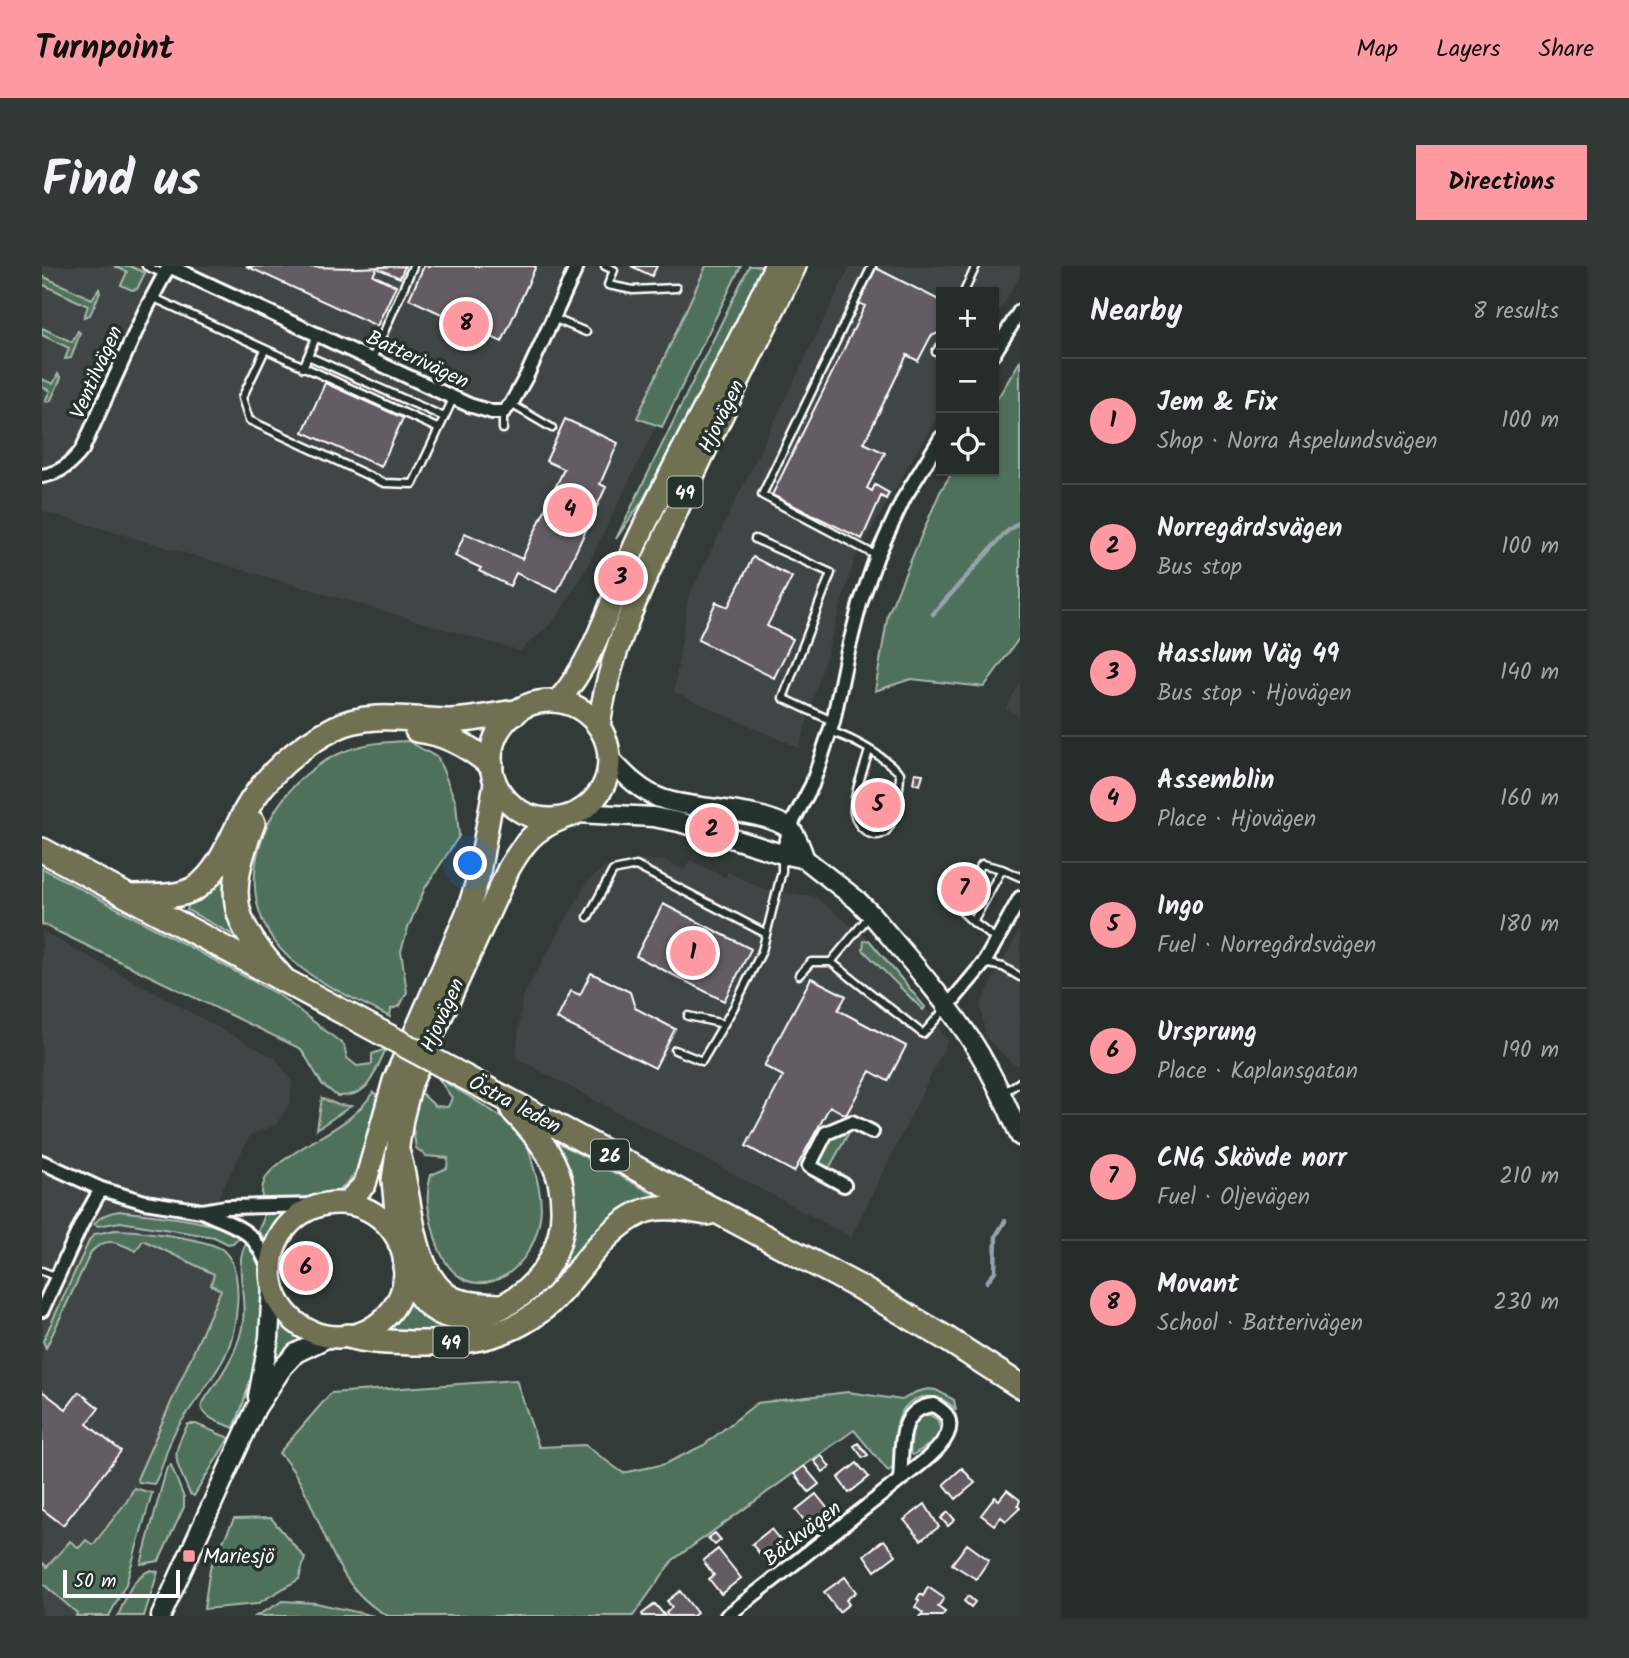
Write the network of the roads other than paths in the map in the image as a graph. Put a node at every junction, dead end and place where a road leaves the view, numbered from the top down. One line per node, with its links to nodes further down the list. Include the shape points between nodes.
1 (146, 266): 9 (lane)
2 (413, 266): 20 (lane)
3 (577, 266): 14 (street)
4 (605, 266): 11 (lane, via 614,270 608,285)
5 (775, 266): 32 (main road, Hjovägen / 49, via 625,568 589,656)
6 (795, 266): 34 (main road, Hjovägen / 49, via 635,600 617,649)
7 (872, 266): 31 (lane, via 762,495)
8 (976, 266): 10 (lane)
9 (167, 269): 12 (street, Ventilvägen); 16 (street, Batterivägen)
10 (966, 287)
11 (676, 288)
12 (152, 297): 17 (lane); 29 (street, Ventilvägen, via 82,450 62,470)
13 (1020, 312): 18 (street)
14 (553, 318): 15 (lane); 23 (street)
15 (586, 332)
16 (318, 334): 19 (lane); 20 (street, Batterivägen)
17 (265, 350): 21 (lane); 26 (lane, via 242,398 249,420 384,483 413,484)
18 (996, 350)
19 (308, 356): 21 (lane); 24 (lane)
20 (372, 359): 22 (street, Batterivägen)
21 (303, 368): 26 (lane)
22 (454, 397): 23 (street, Batterivägen, via 492,412); 24 (lane)
23 (507, 408): 25 (lane); 27 (lane)
24 (444, 417): 26 (lane)
25 (552, 428)
26 (439, 429)
27 (503, 429)
28 (936, 446): 31 (street, via 904,498)
29 (42, 476)
30 (755, 539): 35 (lane, via 831,573 783,698)
31 (877, 556): 35 (street, via 852,637)
32 (558, 702): 33 (main road, via 543,701); 34 (main road, via 574,706)
33 (516, 712): 38 (main road, via 496,735 491,750); 46 (highway, via 449,721 369,718 338,726 286,761 260,789 218,862 198,886 184,893)
34 (599, 727): 37 (main road)
35 (832, 727): 36 (lane); 40 (street)
36 (869, 750): 36 (lane, via 901,773 892,816 886,831 879,834 860,828 854,811)
37 (609, 758): 39 (main road, via 601,790 591,803); 40 (street, via 639,786 666,800 759,817)
38 (493, 774): 39 (main road, via 503,797 522,812 545,820); 57 (highway, via 471,748 421,730 396,729 340,738 292,769 256,814 237,871 236,891 242,925); 71 (main road, Hjovägen, via 478,878 468,911 394,1081 365,1184)
39 (570, 816): 42 (street, via 653,817); 67 (main road, Hjovägen, via 541,827 509,868 411,1083)
40 (790, 830): 42 (street); 43 (street)
41 (42, 850): 46 (highway, Östra leden / 26)
42 (782, 854): 43 (street); 51 (lane, via 782,871)
43 (805, 859): 48 (street)
44 (1002, 869): 45 (lane); 50 (lane); 50 (lane, via 982,864 954,904)
45 (1020, 877)
46 (129, 897): 57 (highway, Östra leden / 26)
47 (1020, 898): 52 (street)
48 (871, 914): 53 (lane); 58 (street)
49 (588, 917): 51 (lane, via 613,871 636,866)
50 (973, 922): 52 (lane)
51 (765, 933): 60 (lane, via 762,951)
52 (997, 940): 54 (street)
53 (831, 961): 55 (lane, via 811,962); 58 (lane, via 923,1034)
54 (984, 963): 56 (lane); 58 (street)
55 (799, 975)
56 (1020, 977)
57 (284, 981): 64 (highway, Östra leden / 26, bridge)
58 (947, 1007): 63 (street)
59 (688, 1016): 60 (lane)
60 (724, 1024): 61 (lane, via 702,1061)
61 (675, 1050)
62 (1020, 1082): 63 (lane)
63 (1002, 1093): 66 (street)
64 (498, 1095): 74 (highway, Östra leden / 26); 80 (highway, via 548,1154 562,1199 560,1238 547,1269)
65 (872, 1132): 69 (street, via 852,1122 827,1133 809,1166)
66 (1020, 1136)
67 (398, 1154): 75 (main road, Hjovägen, via 393,1180); 80 (highway, via 417,1242 437,1288 470,1304)
68 (42, 1162): 70 (street)
69 (844, 1185)
70 (101, 1189): 73 (street, via 145,1202); 78 (street)
71 (346, 1203): 72 (main road); 75 (main road, via 382,1220)
72 (322, 1205): 73 (street); 79 (main road, via 301,1214 284,1229 274,1249)
73 (202, 1210): 79 (street, via 238,1226 255,1240)
74 (722, 1215): 82 (highway, 49, via 672,1208 642,1211 604,1240 545,1307 493,1337 435,1343); 83 (highway, Östra leden / 26, via 857,1286)
75 (399, 1242): 76 (main road)
76 (405, 1267): 80 (highway, via 416,1290 431,1307 449,1317 470,1320); 82 (main road, via 400,1294 385,1318 361,1333)
77 (42, 1271): 78 (lane)
78 (57, 1278): 81 (street)
79 (271, 1279): 82 (main road, 49, via 277,1299 293,1320 303,1328); 84 (street, via 268,1338)
80 (506, 1306)
81 (42, 1310)
82 (338, 1337): 84 (street, via 296,1353)
83 (1020, 1387)
84 (256, 1408): 86 (street)
85 (900, 1480): 85 (street, Bäckvägen, via 949,1437 947,1415 934,1405 921,1406 906,1424); 87 (street, Bäckvägen)
86 (161, 1616)
87 (727, 1616)

